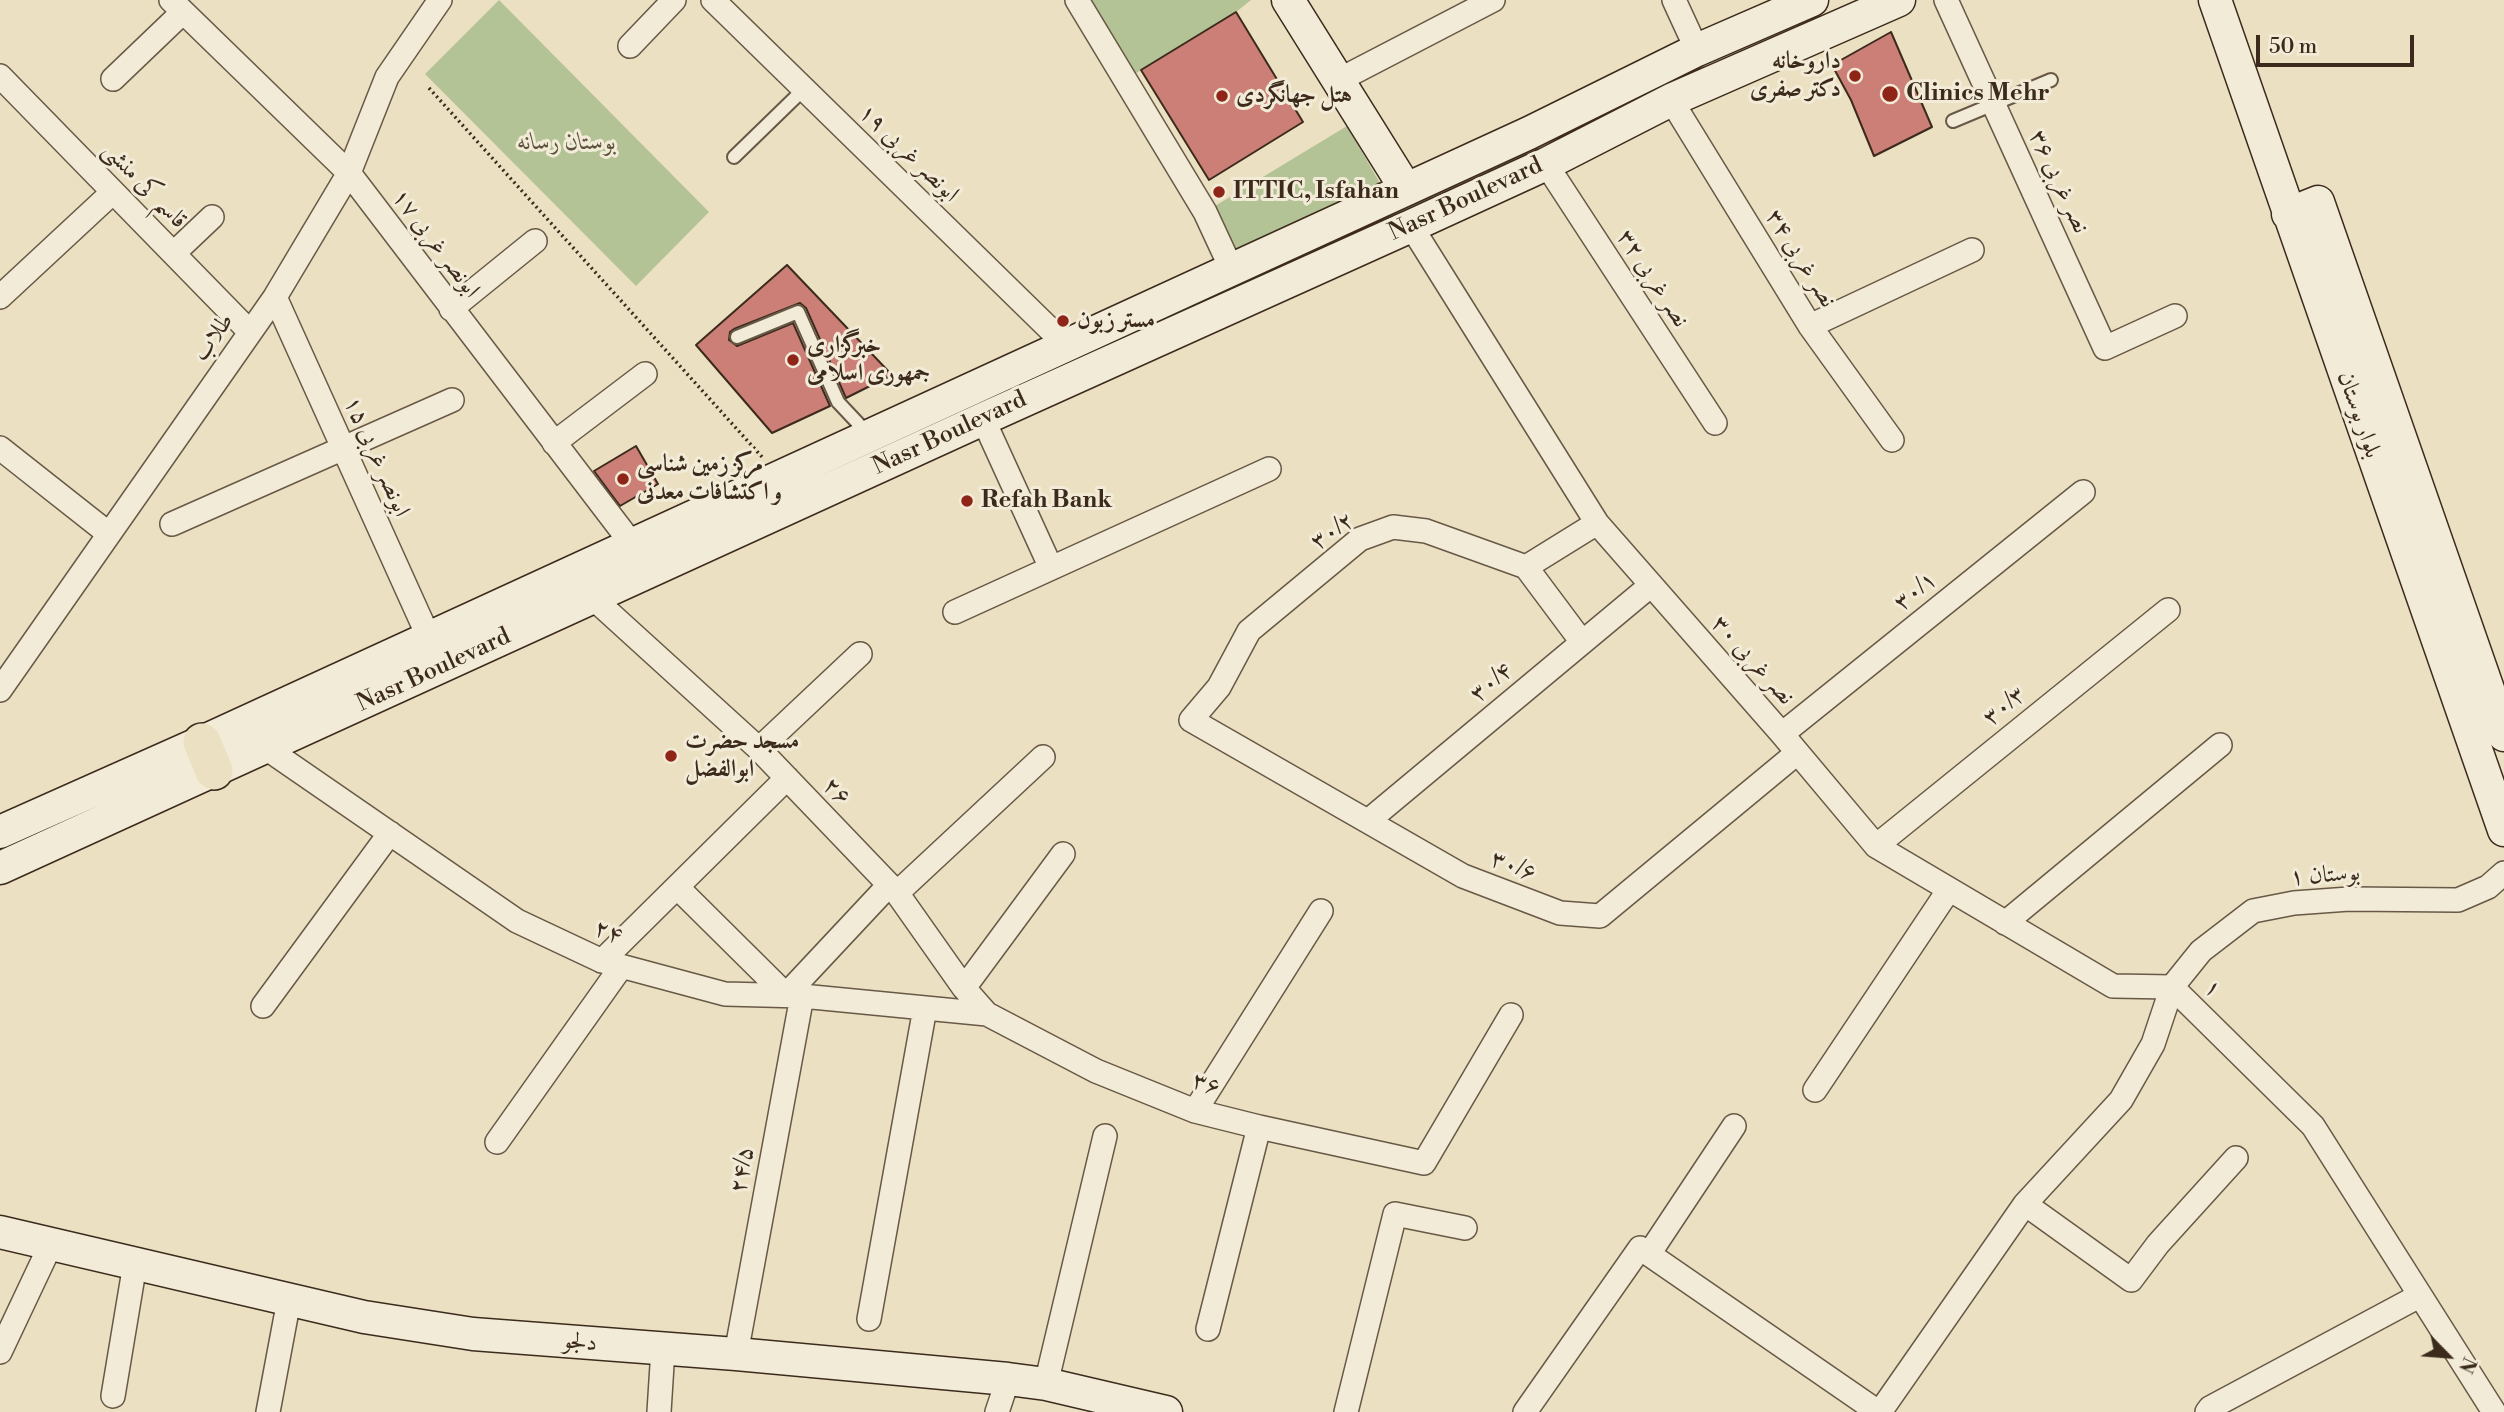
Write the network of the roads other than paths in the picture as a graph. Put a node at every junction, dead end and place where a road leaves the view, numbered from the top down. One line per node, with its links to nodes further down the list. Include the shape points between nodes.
1 (440, 0): 25 (street, طلاب, via 387,77)
2 (674, 0): 13 (street)
3 (713, 0): 19 (street, ابونصر غربی ۱۹)
4 (1077, 0): 34 (street, via 1205,212)
5 (1288, 0): 17 (main road)
6 (1493, 0): 17 (street)
7 (1674, 0): 14 (street)
8 (1812, 0): 14 (main road, Nasr Boulevard)
9 (1899, 0): 20 (main road, Nasr Boulevard)
10 (1946, 0): 21 (street, نصر غربی ۳۶)
11 (2215, 0): 28 (main road, بلوار بوستان)
12 (177, 6): 16 (street); 25 (street, ابونصر غربی ۱۷)
13 (630, 46)
14 (1697, 50): 26 (main road, Nasr Boulevard)
15 (0, 76): 27 (street, قاسم کی منشی)
16 (113, 79)
17 (1339, 80): 26 (main road)
18 (2051, 80): 21 (lane)
19 (804, 89): 23 (lane); 42 (street, ابونصر غربی ۱۹)
20 (1671, 100): 24 (main road, Nasr Boulevard); 39 (street, نصر غربی ۳۴)
21 (1994, 104): 22 (lane); 38 (street, نصر غربی ۳۶, via 2105,348)
22 (1952, 121)
23 (734, 157)
24 (1546, 164): 30 (main road, Nasr Boulevard); 46 (street, نصر غربی ۳۲)
25 (349, 173): 36 (street, طلاب); 37 (street, ابونصر غربی ۱۷)
26 (1406, 189): 34 (main road, Nasr Boulevard)
27 (113, 192): 33 (street, قاسم کی منشی); 35 (street)
28 (2288, 214): 70 (main road, بلوار بوستان, via 2318,202); 79 (main road, بلوار بوستان)
29 (212, 216): 33 (street)
30 (1411, 226): 45 (main road, Nasr Boulevard); 54 (street, نصر غربی ۳۰)
31 (535, 241): 37 (street)
32 (1972, 250): 39 (street)
33 (174, 254): 40 (street, قاسم کی منشی)
34 (1231, 268): 42 (main road, Nasr Boulevard)
35 (0, 297)
36 (275, 297): 40 (street, طلاب); 51 (street, ابونصر غربی ۱۵)
37 (451, 309): 49 (street, ابونصر غربی ۱۷)
38 (2175, 316)
39 (1811, 326): 48 (street, نصر غربی ۳۴)
40 (250, 332): 56 (street, طلاب)
41 (737, 337): 47 (lane, via 798,312 838,402)
42 (1066, 345): 47 (main road, Nasr Boulevard)
43 (645, 374): 49 (street)
44 (452, 400): 51 (street)
45 (983, 419): 59 (street); 61 (main road, Nasr Boulevard)
46 (1714, 423)
47 (869, 436): 57 (main road, Nasr Boulevard)
48 (1892, 440)
49 (554, 443): 57 (street, ابونصر غربی ۱۷)
50 (0, 448): 56 (street)
51 (343, 448): 55 (street); 64 (street, ابونصر غربی ۱۵)
52 (1269, 469): 59 (street)
53 (2083, 492): 69 (street, ۳۰/۱)
54 (1597, 523): 58 (street); 60 (street, نصر غربی ۳۰)
55 (172, 524)
56 (108, 534): 67 (street, طلاب)
57 (632, 544): 64 (main road, Nasr Boulevard)
58 (1526, 567): 65 (street); 68 (street, ۳۰/۲, via 1426,531 1394,527 1360,540 1249,631 1219,687)
59 (1051, 568): 63 (street)
60 (1650, 586): 65 (street, ۳۰/۴); 69 (street, نصر غربی ۳۰)
61 (593, 598): 72 (main road, Nasr Boulevard); 73 (street, ۲۶)
62 (2168, 610): 82 (street, ۳۰/۳)
63 (956, 612)
64 (429, 638): 75 (main road, Nasr Boulevard)
65 (1583, 642): 78 (street, ۳۰/۴)
66 (860, 654): 73 (street)
67 (1, 685)
68 (1191, 720): 78 (street, ۳۰/۶)
69 (1782, 734): 74 (street, نصر غربی ۳۰)
70 (2504, 735)
71 (2220, 745): 90 (street)
72 (266, 748): 75 (main road, Nasr Boulevard); 81 (street, ۲۴)
73 (759, 749): 77 (street, ۲۶)
74 (1797, 752): 78 (street, ۳۰/۶, via 1600,916 1560,913 1463,876); 82 (street, نصر غربی ۳۰)
75 (208, 756): 80 (main road, Nasr Boulevard); 84 (main road, Nasr Boulevard)
76 (1043, 757): 87 (street)
77 (787, 778): 86 (street); 87 (street, ۲۶)
78 (1368, 821)
79 (2504, 830)
80 (0, 832)
81 (390, 833): 91 (street, ۲۴, via 517,921); 95 (street)
82 (1876, 846): 88 (street, نصر غربی ۳۰)
83 (1063, 854): 93 (street)
84 (0, 868)
85 (2504, 873): 92 (street, بوستان ۱, via 2488,887 2458,900 2349,899 2253,911 2201,951)
86 (677, 887): 91 (street); 94 (street)
87 (893, 889): 93 (street, ۲۶); 94 (street)
88 (1948, 891): 90 (street, نصر غربی ۳۰); 99 (street)
89 (1321, 911): 100 (street)
90 (2005, 923): 92 (street, نصر غربی ۳۰, via 2113,986)
91 (611, 964): 94 (street, ۲۴, via 725,993); 104 (street)
92 (2172, 987): 106 (street, ۱, via 2153,1044 2122,1100); 112 (street, ۱, via 2313,1126)
93 (964, 988): 97 (street, ۲۶)
94 (794, 996): 96 (street, ۲۴); 118 (street, ۲۴/۵)
95 (263, 1006)
96 (925, 1008): 97 (street, ۲۴); 114 (street)
97 (987, 1014): 100 (street, ۳۶, via 1096,1071)
98 (1511, 1015): 102 (street, ۳۶, via 1424,1163)
99 (1815, 1090)
100 (1195, 1111): 102 (street, ۳۶)
101 (1734, 1126): 110 (street)
102 (1259, 1127): 115 (street)
103 (1105, 1136): 120 (street)
104 (497, 1142)
105 (2236, 1158): 106 (street, via 2158,1244 2132,1280)
106 (2025, 1204): 129 (street, ۱)
107 (1465, 1228): 127 (street, via 1395,1213)
108 (0, 1232): 109 (main road, دلجو)
109 (51, 1244): 111 (main road, دلجو); 117 (street)
110 (1644, 1251): 128 (street); 129 (street)
111 (135, 1264): 113 (main road, دلجو); 121 (street)
112 (2419, 1296): 130 (street); 131 (street, ۱)
113 (289, 1300): 116 (main road, دلجو, via 473,1334); 123 (street)
114 (869, 1319)
115 (1208, 1328)
116 (663, 1349): 118 (main road, دلجو); 124 (street)
117 (0, 1352)
118 (736, 1354): 119 (main road, دلجو)
119 (1008, 1379): 120 (main road, دلجو); 125 (street)
120 (1046, 1384): 122 (main road, دلجو)
121 (113, 1396)
122 (1093, 1404): 126 (main road, دلجو)
123 (268, 1412)
124 (659, 1412)
125 (997, 1412)
126 (1166, 1412)
127 (1346, 1412)
128 (1525, 1412)
129 (1879, 1412)
130 (2207, 1412)
131 (2494, 1412)

